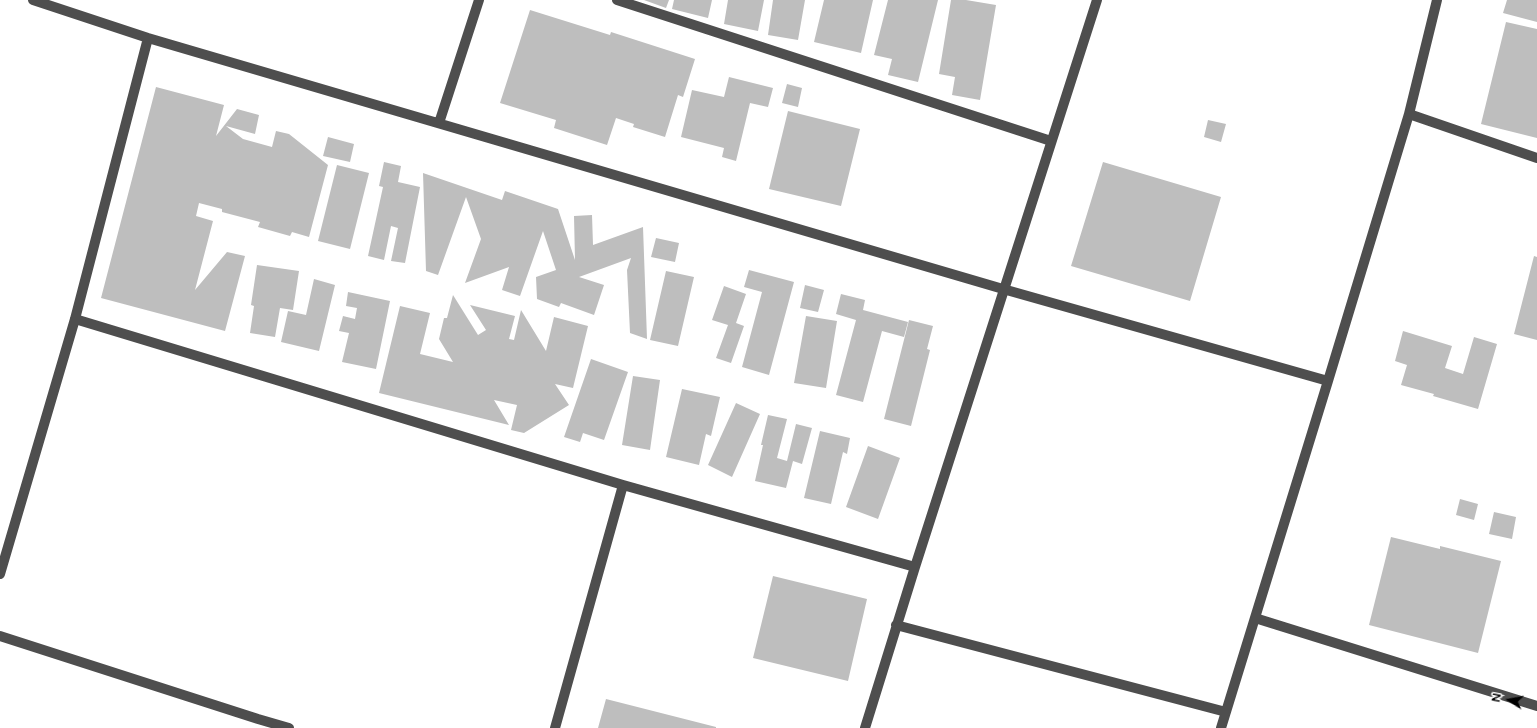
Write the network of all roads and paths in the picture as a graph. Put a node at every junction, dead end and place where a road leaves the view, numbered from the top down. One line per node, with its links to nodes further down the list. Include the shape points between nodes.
1 (33, 0): 6 (street)
2 (479, 0): 8 (street)
3 (617, 0): 9 (street)
4 (1097, 0): 9 (street)
5 (1437, 0): 7 (street)
6 (148, 38): 8 (street); 12 (street)
7 (1409, 114): 10 (street); 13 (street)
8 (439, 123): 11 (street)
9 (1051, 141): 11 (street)
10 (1537, 158)
11 (1003, 289): 13 (street); 15 (street)
12 (75, 319): 14 (street); 16 (street)
13 (1328, 381): 17 (street)
14 (624, 486): 15 (street); 24 (street)
15 (914, 567): 18 (street)
16 (0, 574)
17 (1255, 618): 20 (street); 21 (street)
18 (896, 625): 21 (street); 25 (street)
19 (0, 636): 22 (street)
20 (1537, 706)
21 (1226, 712): 26 (street)
22 (257, 724): 23 (street)
23 (289, 728)
24 (555, 728)
25 (864, 728)
26 (1221, 728)

